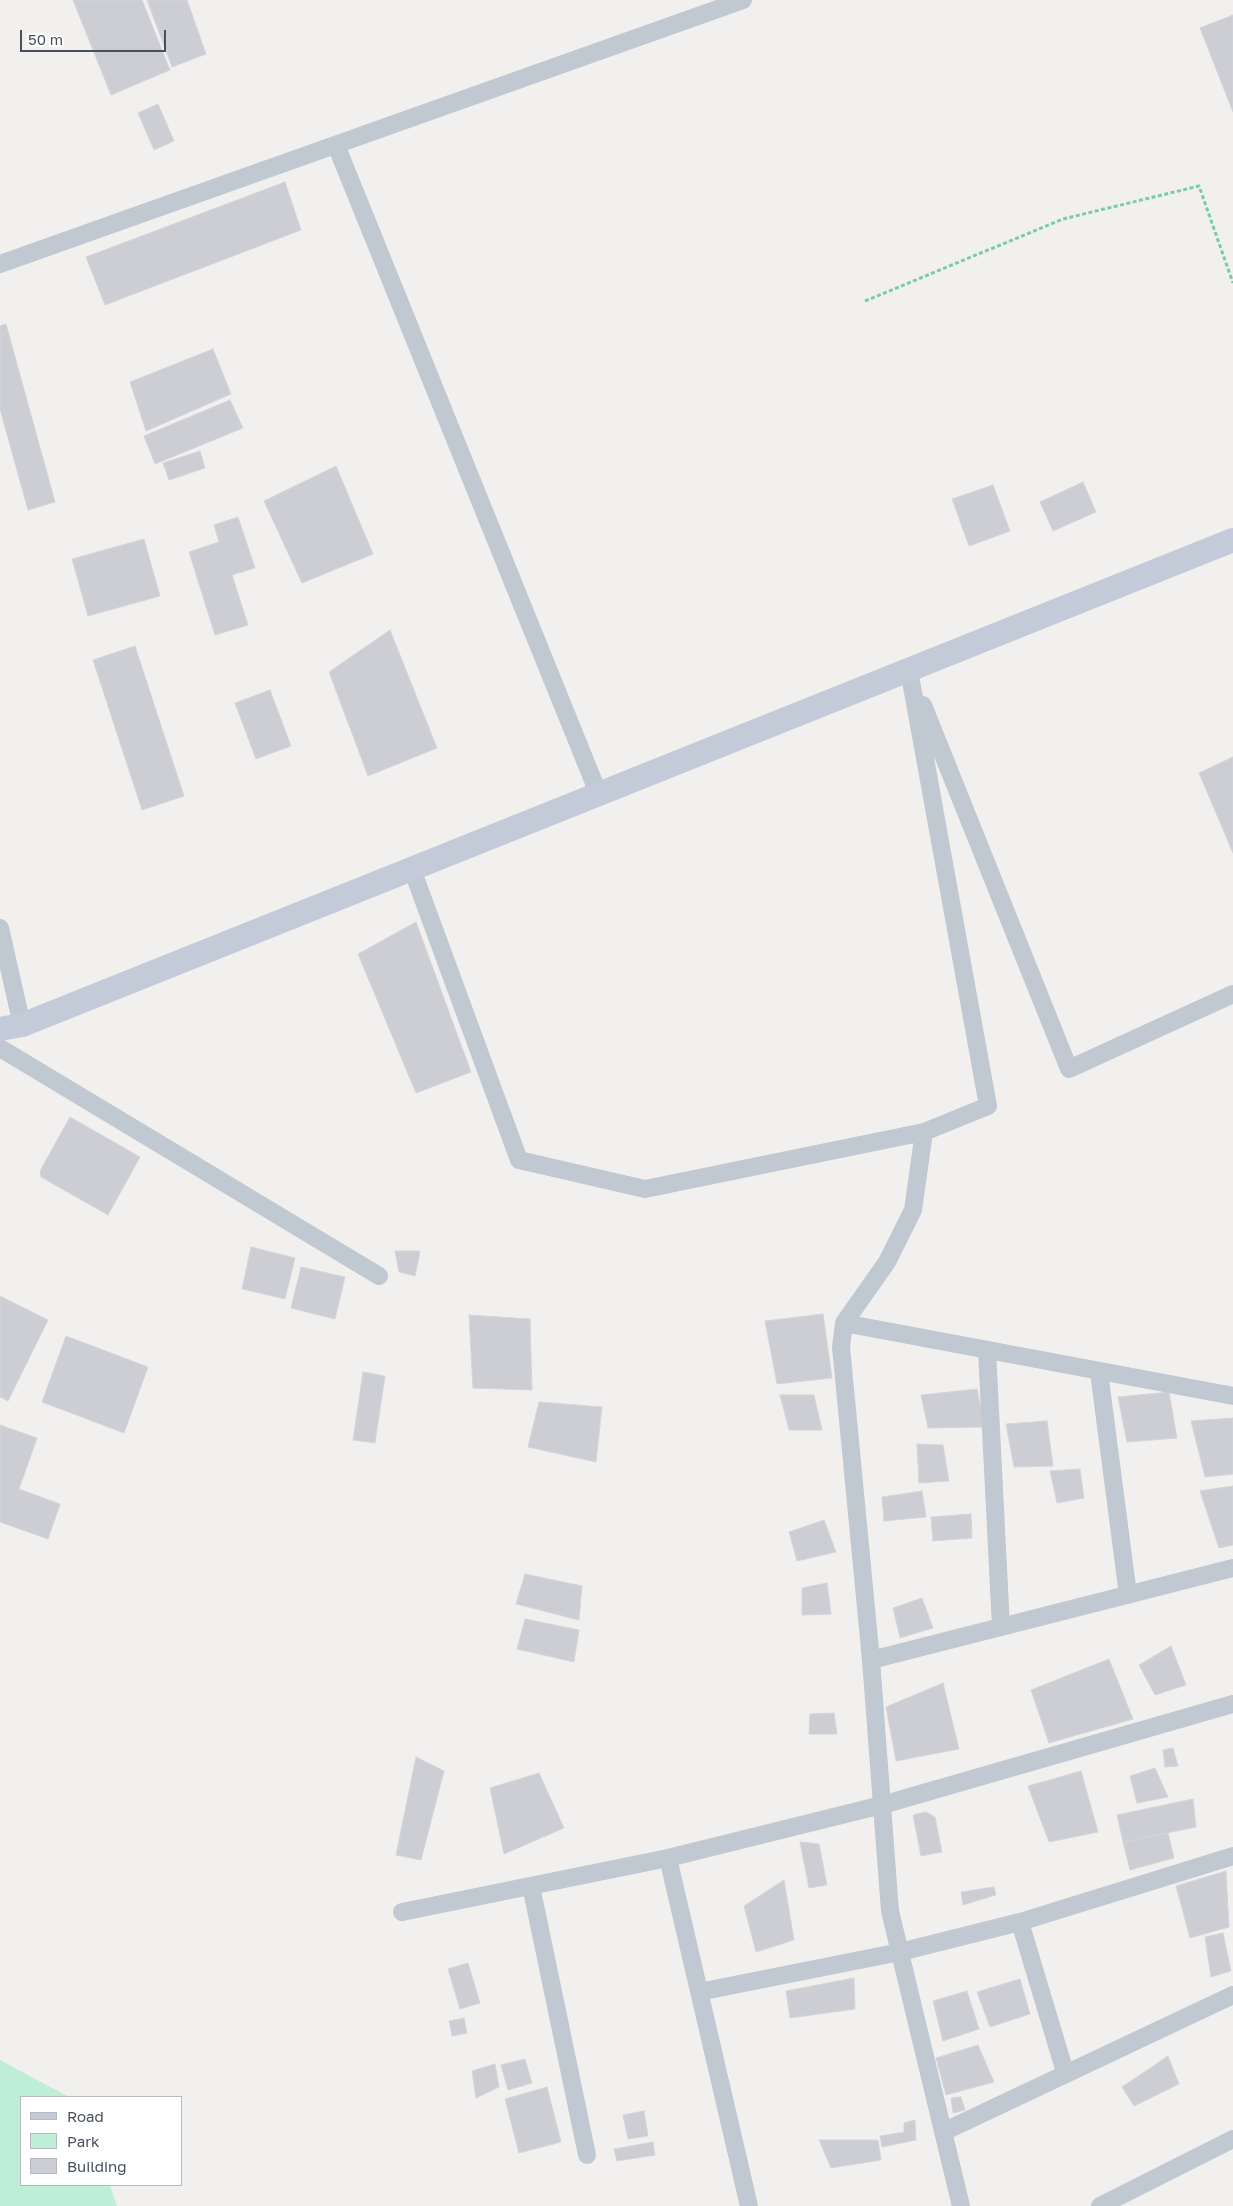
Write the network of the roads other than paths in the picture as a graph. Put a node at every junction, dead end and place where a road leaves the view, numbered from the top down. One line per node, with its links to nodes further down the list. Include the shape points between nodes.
1 (743, 0): 2 (street)
2 (336, 145): 3 (street); 6 (street)
3 (0, 264)
4 (1233, 540): 5 (main road)
5 (909, 670): 6 (main road); 9 (street, via 1068,1069); 12 (street, via 988,1106)
6 (599, 795): 7 (main road)
7 (412, 870): 10 (main road); 12 (street, via 519,1160 644,1189)
8 (0, 928): 10 (street)
9 (1233, 994)
10 (11, 1027)
11 (0, 1048): 13 (street)
12 (924, 1132): 14 (street, via 913,1210 888,1262)
13 (379, 1276)
14 (844, 1323): 15 (street); 21 (street, via 841,1347)
15 (987, 1351): 16 (street); 20 (street)
16 (1099, 1372): 17 (street); 19 (street)
17 (1233, 1396)
18 (1233, 1568): 19 (street)
19 (1128, 1595): 20 (street)
20 (1001, 1627): 21 (street)
21 (871, 1660): 23 (street)
22 (1233, 1704): 23 (street)
23 (882, 1805): 25 (street); 29 (street, via 890,1911)
24 (1233, 1856): 28 (street)
25 (668, 1858): 26 (street); 30 (street)
26 (531, 1886): 27 (street); 35 (street)
27 (402, 1912)
28 (1020, 1922): 29 (street); 32 (street)
29 (900, 1952): 30 (street); 33 (street)
30 (699, 1992): 36 (street)
31 (1233, 1995): 32 (street)
32 (1066, 2072): 33 (street)
33 (943, 2132): 37 (street)
34 (1233, 2140): 38 (street)
35 (587, 2154)
36 (750, 2206)
37 (961, 2206)
38 (1100, 2206)

